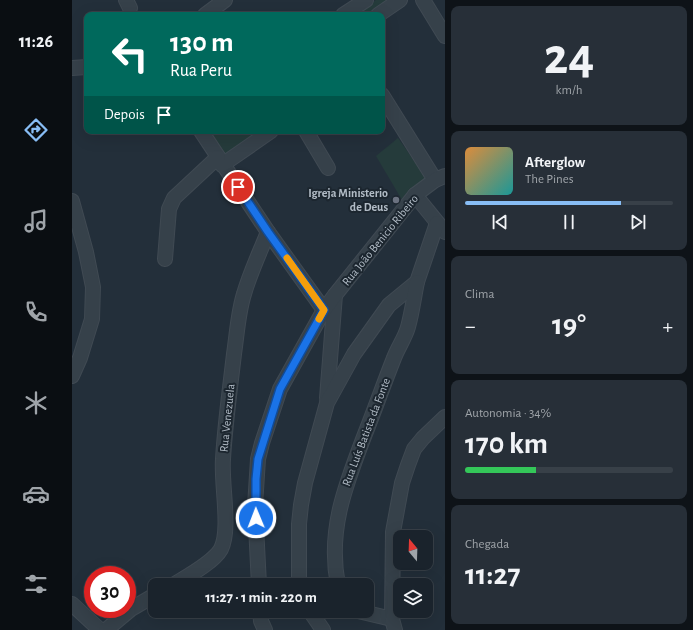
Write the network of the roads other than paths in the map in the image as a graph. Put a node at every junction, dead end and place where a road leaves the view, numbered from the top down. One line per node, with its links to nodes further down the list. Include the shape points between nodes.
1 (225, 0): 5 (street)
2 (366, 0): 6 (street)
3 (400, 0): 7 (street)
4 (423, 0): 8 (street)
5 (209, 12)
6 (348, 12)
7 (382, 12)
8 (445, 36)
9 (84, 67): 10 (street)
10 (72, 68)
11 (385, 99): 17 (street)
12 (203, 134): 15 (street)
13 (266, 134): 15 (street)
14 (308, 134): 16 (street)
15 (220, 161): 21 (street); 22 (street, via 174,198 169,209)
16 (328, 168)
17 (440, 178): 18 (street, Rua João Benicio Ribeiro)
18 (415, 195): 20 (street); 24 (street, Rua João Benicio Ribeiro)
19 (72, 201): 26 (street, via 93,287 92,318)
20 (441, 228): 23 (street, Rua Luís Batista da Fonte)
21 (268, 232): 25 (street); 29 (street, Rua Venezuela, via 244,294 239,318 222,459 226,530 224,540 220,550 211,560)
22 (165, 259)
23 (417, 282): 27 (street, via 389,305 354,354); 32 (street, Rua Luís Batista da Fonte, via 408,328 346,482 336,523)
24 (335, 295): 25 (street, Rua João Benicio Ribeiro); 27 (street)
25 (324, 310): 30 (street, Rua João Benicio Ribeiro, via 280,389 258,459 255,506)
26 (72, 376)
27 (327, 402): 31 (street, via 301,505)
28 (445, 417): 38 (street, via 414,449 402,483 393,532)
29 (184, 578)
30 (259, 578)
31 (299, 578)
32 (337, 578)
33 (148, 599): 40 (street)
34 (72, 604): 39 (street)
35 (374, 617): 38 (street)
36 (261, 618): 41 (street)
37 (315, 618): 42 (street)
38 (394, 625)
39 (100, 630)
40 (106, 630)
41 (265, 630)
42 (323, 630)

